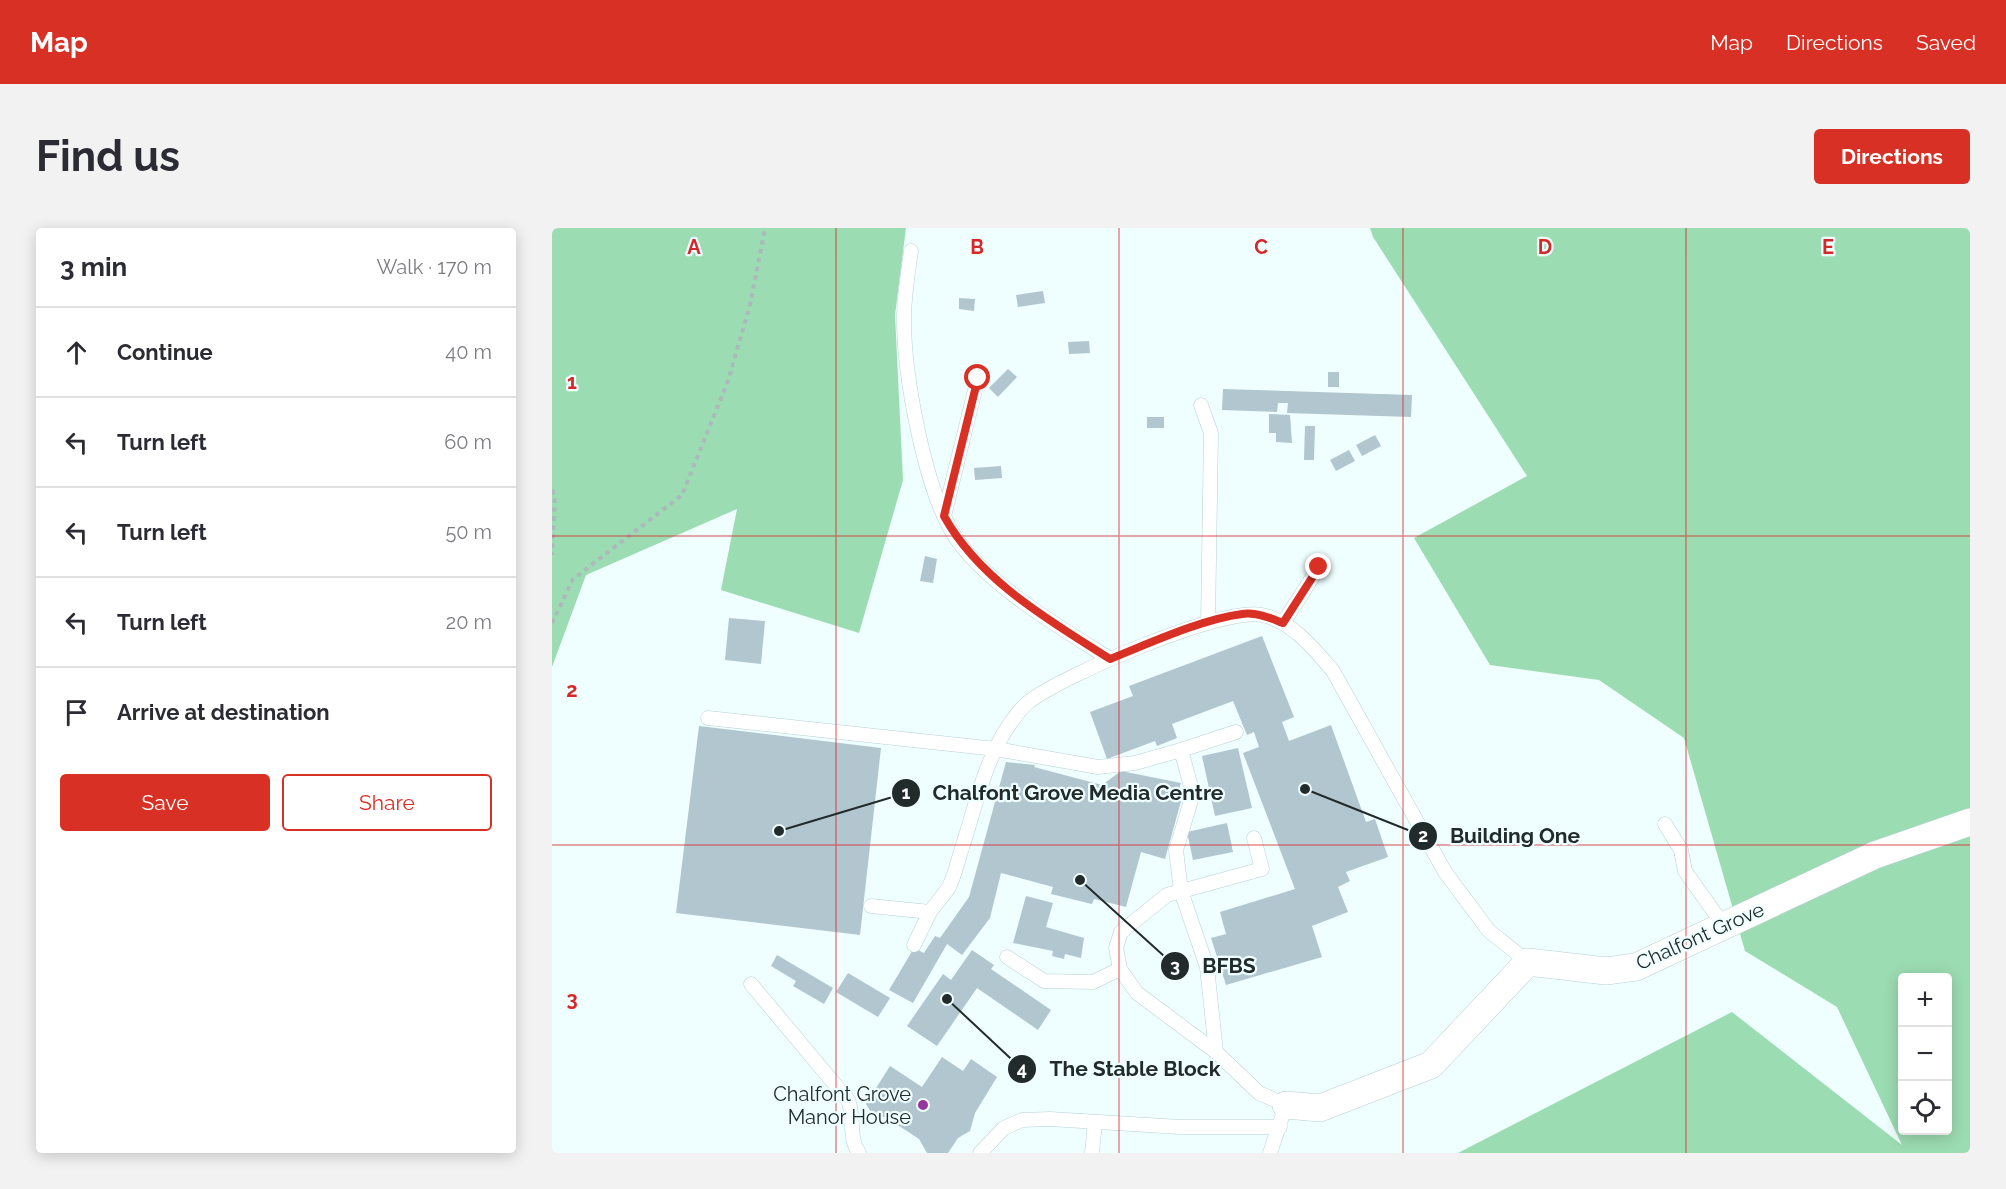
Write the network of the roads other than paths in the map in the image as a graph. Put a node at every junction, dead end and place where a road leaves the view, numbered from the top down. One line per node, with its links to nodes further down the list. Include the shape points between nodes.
1 (911, 251): 4 (lane, via 904,319 910,379 923,453 937,505)
2 (978, 378): 4 (lane)
3 (1201, 405): 6 (lane, via 1211,433)
4 (944, 516): 8 (lane, via 957,540 989,573 1040,614)
5 (1319, 567): 7 (lane)
6 (1208, 623): 7 (lane, via 1243,614 1263,615); 8 (lane)
7 (1283, 623): 22 (lane, via 1333,671 1413,818 1464,900 1489,931)
8 (1110, 659): 11 (lane, via 1027,702)
9 (708, 718): 11 (lane)
10 (1236, 732): 12 (lane)
11 (996, 749): 12 (lane, via 1098,767 1136,763); 18 (lane, via 950,885)
12 (1181, 750): 16 (lane, via 1194,794 1176,850)
13 (1970, 822): 19 (street, Chalfont Grove, via 1875,855)
14 (1665, 824): 19 (lane, via 1682,850 1685,871)
15 (1254, 838): 16 (lane, via 1262,869)
16 (1181, 891): 23 (lane, via 1167,895 1121,932 1116,948); 25 (lane, via 1207,967)
17 (871, 906): 18 (lane)
18 (930, 912): 20 (lane)
19 (1724, 926): 22 (street, Chalfont Grove, via 1636,967 1606,971)
20 (914, 945)
21 (1007, 957): 23 (lane, via 1044,981 1093,982)
22 (1528, 962): 26 (street, via 1431,1065 1320,1108)
23 (1120, 969): 25 (lane, via 1137,993)
24 (751, 984): 28 (lane, via 848,1100)
25 (1216, 1052): 26 (lane)
26 (1283, 1116): 27 (lane, via 1168,1127); 31 (lane)
27 (1095, 1122): 29 (lane, via 1022,1120 1004,1128); 30 (lane)
28 (859, 1153)
29 (980, 1153)
30 (1092, 1153)
31 (1270, 1153)

